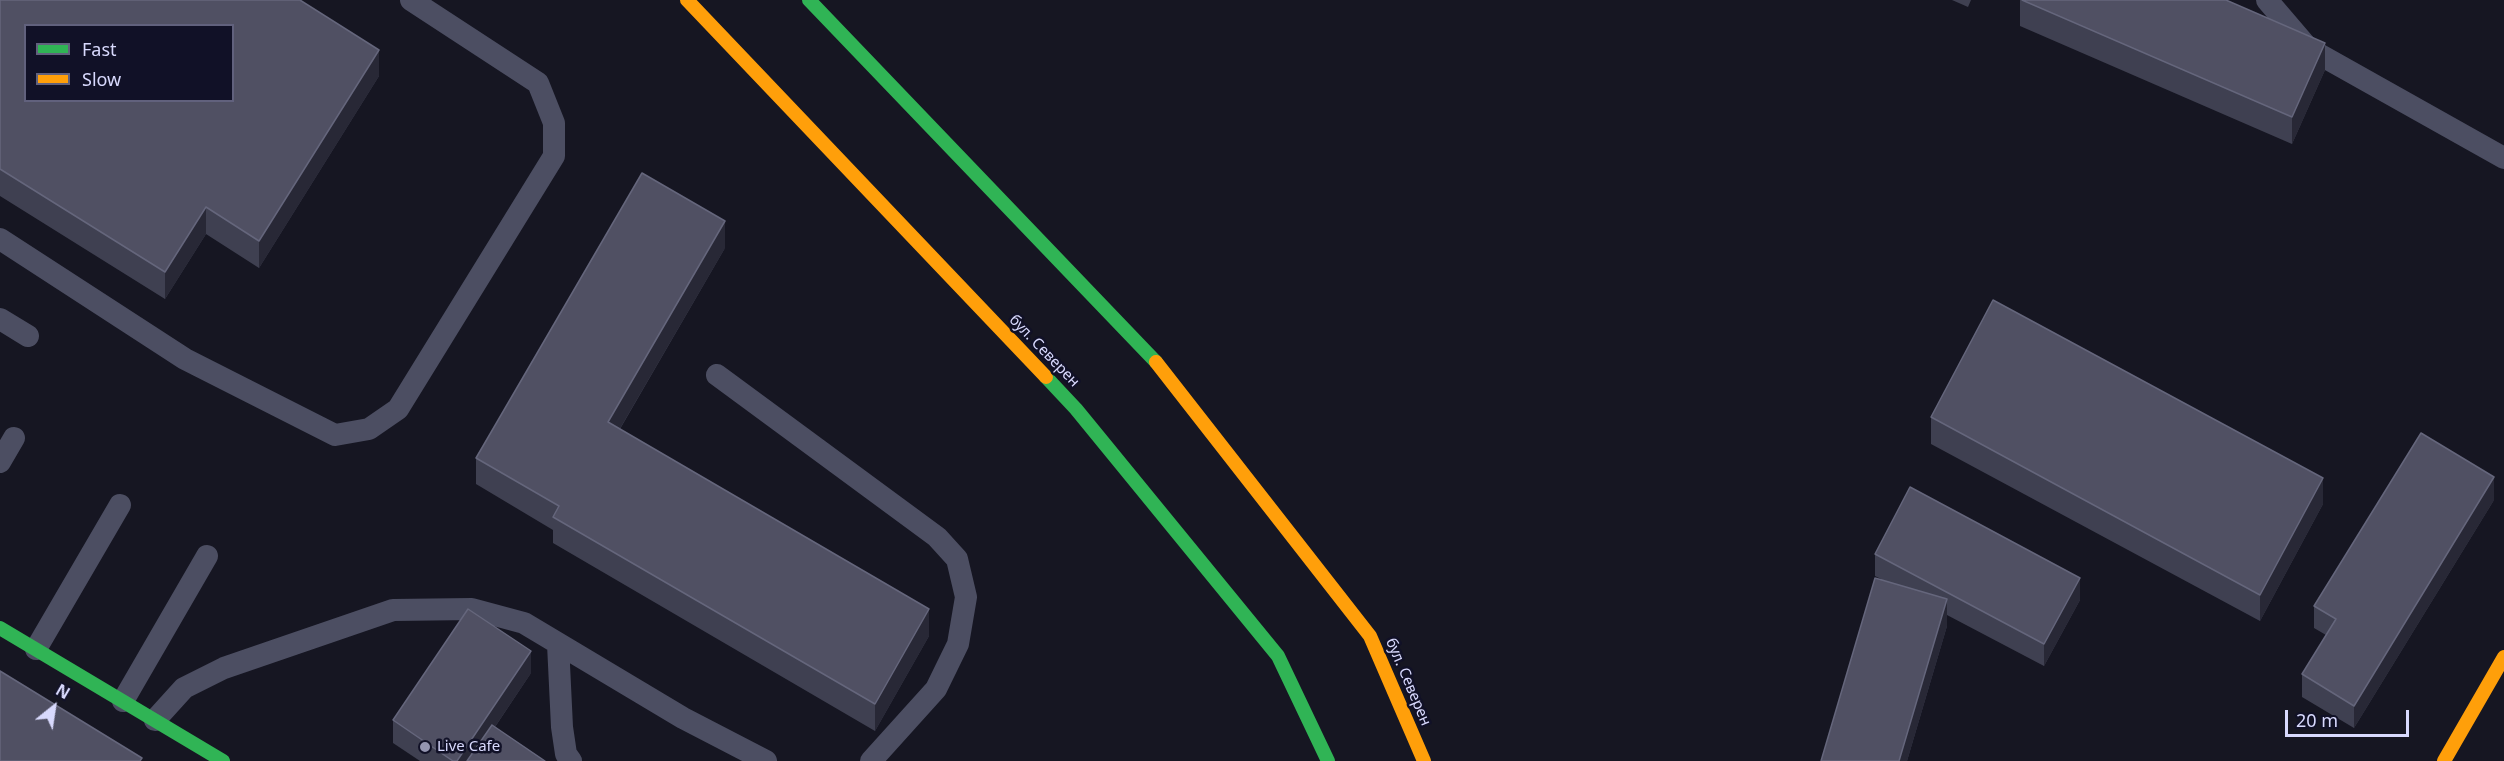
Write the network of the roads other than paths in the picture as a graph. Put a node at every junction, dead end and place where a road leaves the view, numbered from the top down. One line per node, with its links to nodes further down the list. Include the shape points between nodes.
1 (411, 0): 6 (lane, via 538,83 554,123 554,156 398,409 369,429 335,435 185,359)
2 (687, 0): 24 (main road, бул. Северен, via 1076,409 1278,656)
3 (809, 0): 25 (main road, бул. Северен, via 1161,368 1370,636)
4 (2267, 0): 5 (lane, via 2308,48)
5 (2504, 158)
6 (0, 239)
7 (0, 319): 8 (lane)
8 (28, 336)
9 (717, 375): 23 (lane, via 937,537 957,559 966,597 958,644 936,689)
10 (14, 438): 11 (lane)
11 (0, 462)
12 (120, 505): 16 (lane)
13 (207, 556): 18 (lane)
14 (0, 628): 16 (main road)
15 (558, 644): 19 (lane, via 524,623 472,609 393,610 224,668 184,688); 21 (lane, via 562,727 566,754); 22 (lane, via 683,718)
16 (36, 650): 18 (main road)
17 (2504, 657): 26 (main road)
18 (123, 701): 19 (main road)
19 (154, 720): 20 (main road)
20 (211, 758)
21 (571, 761)
22 (766, 761)
23 (871, 761)
24 (1328, 761)
25 (1424, 761)
26 (2444, 761)

